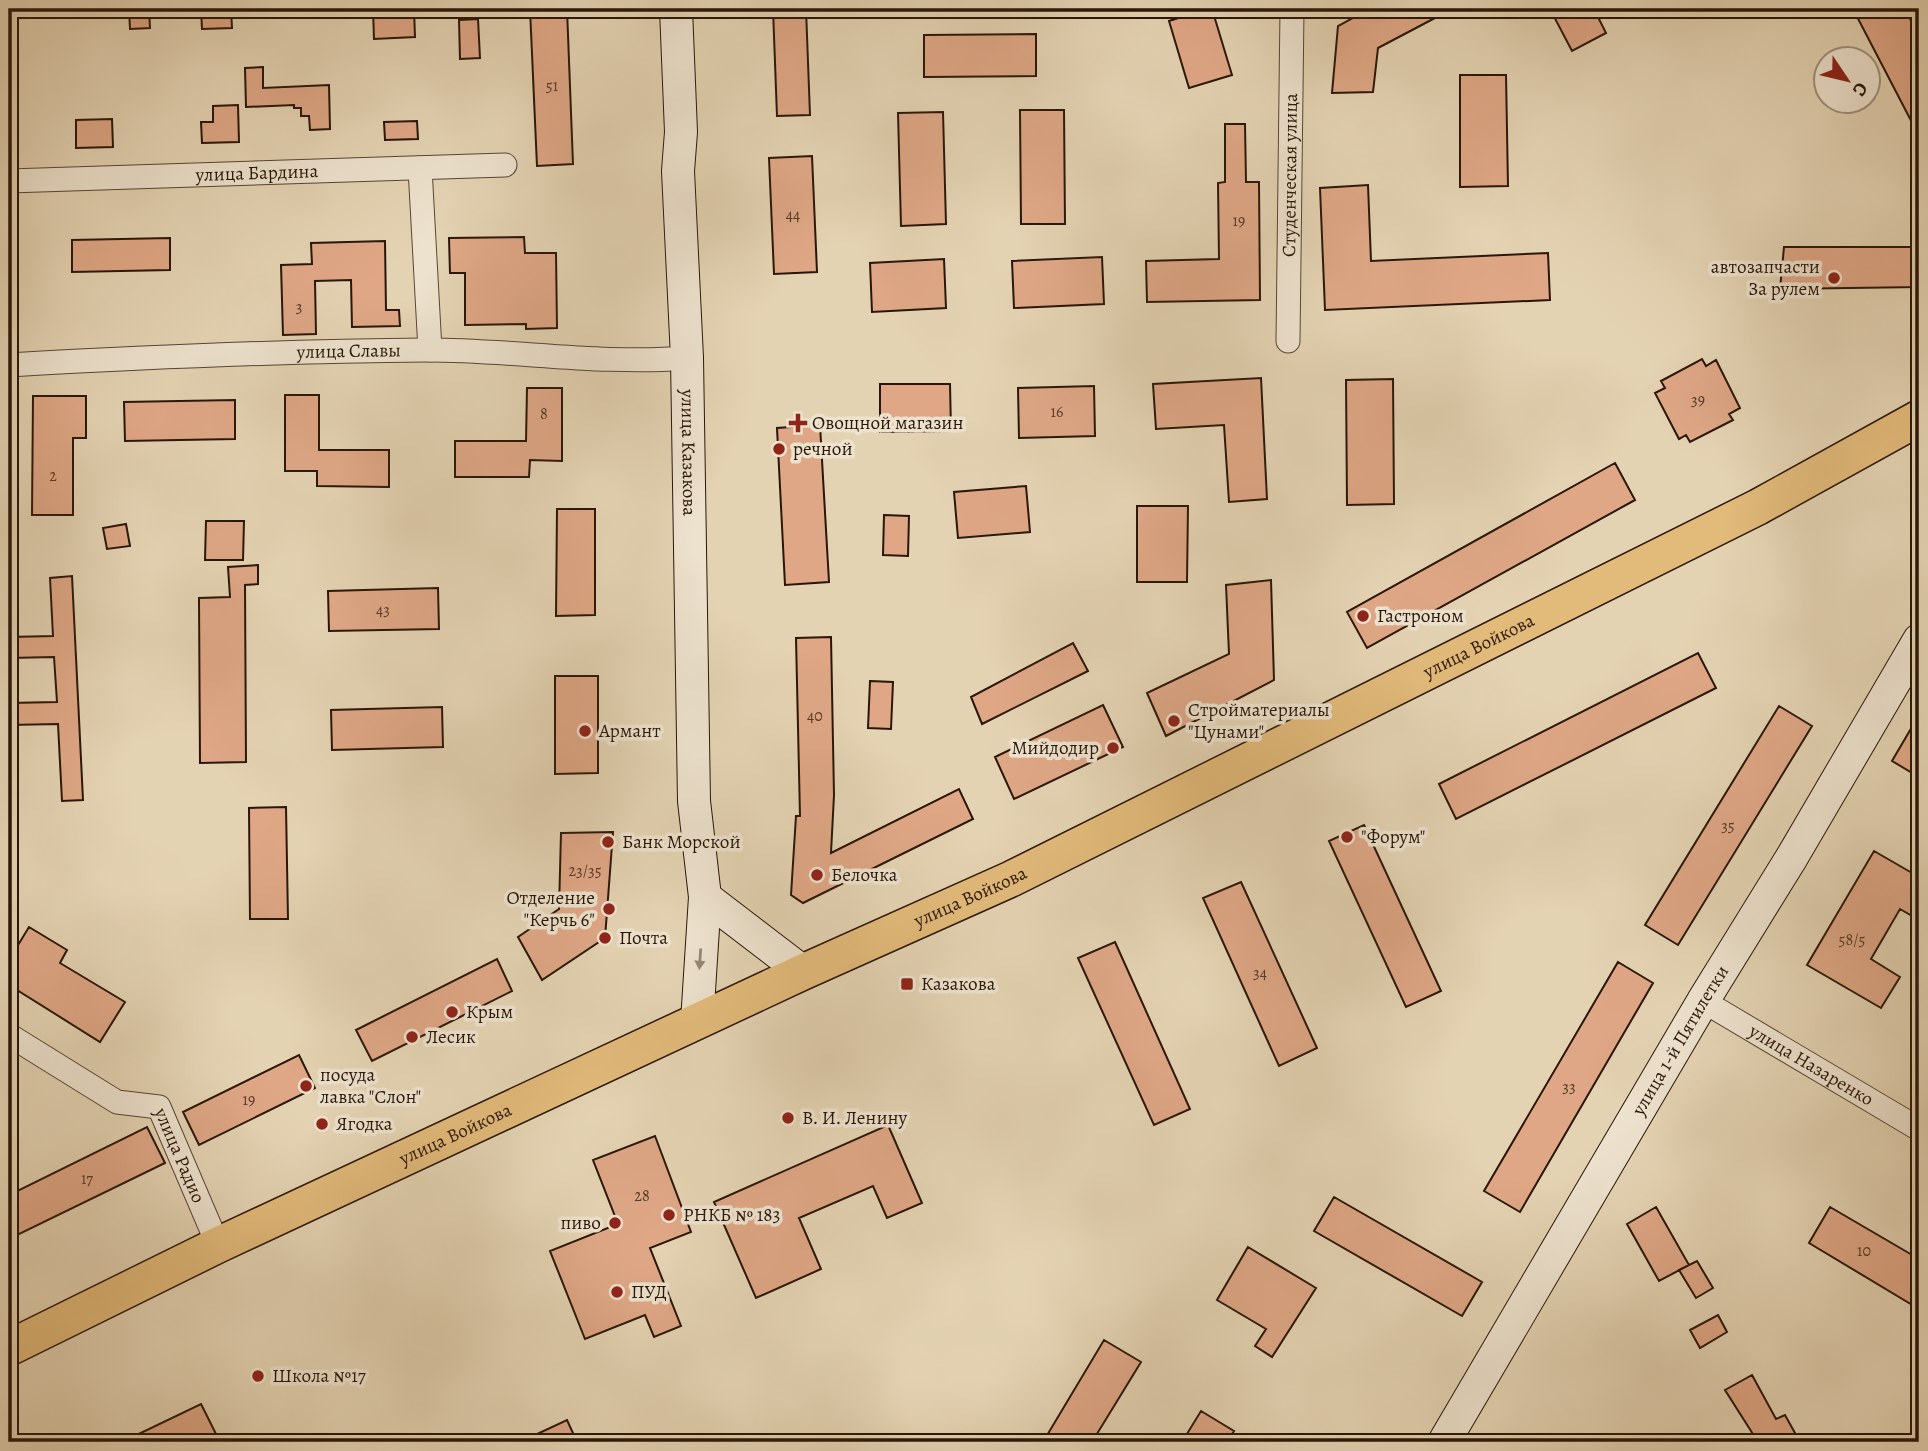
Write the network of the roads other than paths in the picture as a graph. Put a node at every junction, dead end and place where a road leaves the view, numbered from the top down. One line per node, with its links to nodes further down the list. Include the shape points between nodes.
1 (676, 9): 8 (main road, улица Казакова)
2 (1292, 9): 6 (street, Студенческая улица)
3 (505, 165): 4 (street, улица Бардина)
4 (419, 168): 5 (street, улица Бардина); 7 (street)
5 (9, 181)
6 (1288, 341)
7 (430, 350): 8 (street, улица Славы, via 649,361); 9 (street, улица Славы)
8 (687, 358): 12 (main road, улица Казакова, via 694,801)
9 (9, 365)
10 (1919, 418): 13 (main road, улица Войкова, via 1758,507 1234,769 992,888)
11 (1919, 640): 14 (main road, улица 1-й Пятилетки)
12 (705, 897): 13 (main road); 15 (main road, улица Казакова, one-way to 15)
13 (803, 972): 15 (main road, улица Войкова)
14 (1703, 1001): 17 (street, улица Назаренко); 20 (main road, улица 1-й Пятилетки)
15 (697, 1021): 18 (main road, улица Войкова)
16 (9, 1034): 18 (street, улица Радио, via 117,1102 159,1107)
17 (1919, 1129)
18 (218, 1245): 19 (main road, улица Войкова)
19 (9, 1348)
20 (1444, 1442)

